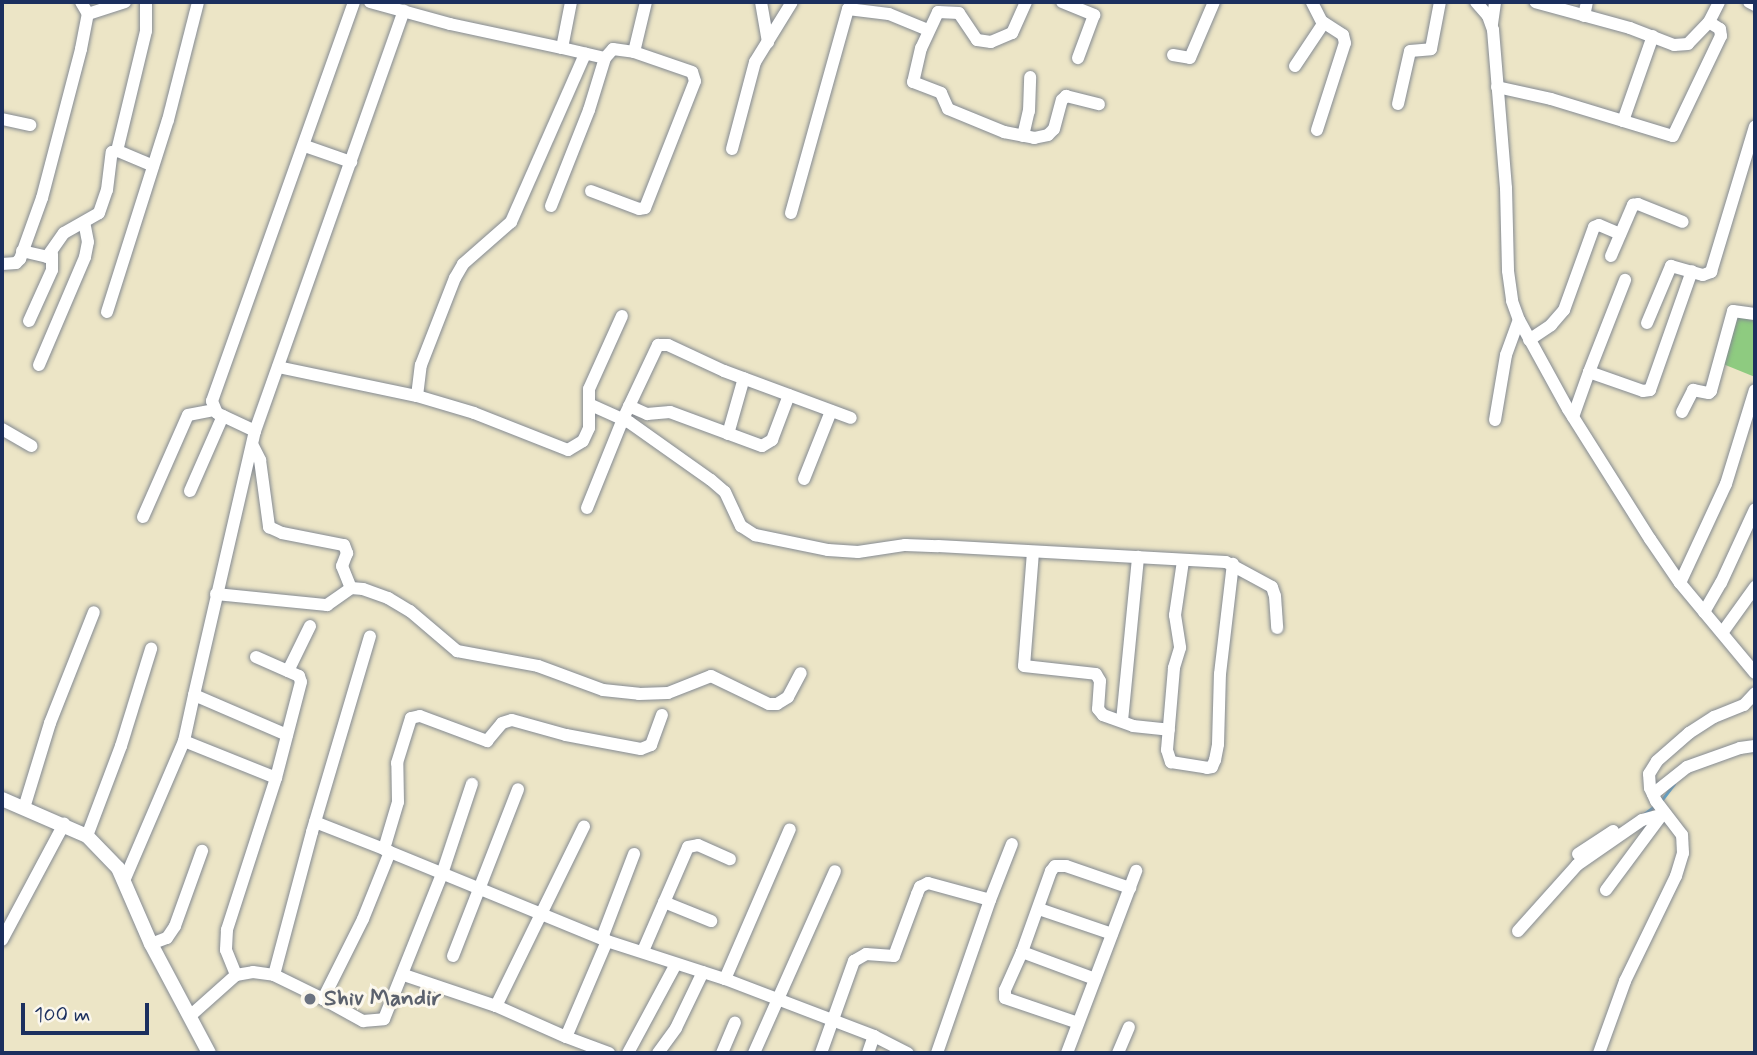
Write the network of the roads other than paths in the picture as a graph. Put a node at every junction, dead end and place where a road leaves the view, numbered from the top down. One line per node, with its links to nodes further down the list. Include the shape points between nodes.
1 (81, 2): 29 (street)
2 (125, 2): 24 (street)
3 (146, 2): 57 (street, via 146,31)
4 (198, 2): 60 (street)
5 (354, 2): 55 (street)
6 (370, 2): 28 (street)
7 (426, 2): 31 (street)
8 (571, 2): 38 (street)
9 (646, 2): 39 (street)
10 (761, 2): 37 (street)
11 (792, 2): 37 (street)
12 (836, 2): 27 (street)
13 (1026, 2): 35 (street, via 1017,26 999,40 983,43 961,15 947,10 935,15)
14 (1062, 2): 43 (street, via 1094,15)
15 (1213, 2): 41 (street, via 1190,58)
16 (1312, 2): 32 (street)
17 (1440, 2): 48 (street, via 1431,49 1410,51)
18 (1476, 2): 34 (street)
19 (1494, 2): 34 (street)
20 (1535, 2): 30 (street)
21 (1587, 2): 30 (street)
22 (1719, 2): 33 (street)
23 (1749, 2): 25 (street)
24 (107, 5): 29 (street)
25 (1755, 5)
26 (876, 8): 27 (street); 35 (street)
27 (848, 9): 63 (street)
28 (404, 11): 31 (street); 58 (street)
29 (88, 14): 67 (street, via 47,181)
30 (1584, 16): 36 (street)
31 (424, 17): 38 (street)
32 (1323, 22): 44 (street); 53 (street, via 1343,35 1345,43)
33 (1709, 22): 36 (street, via 1684,46); 50 (street, via 1720,29 1721,36 1675,135)
34 (1492, 24): 46 (street)
35 (928, 30): 54 (street, via 913,76 915,85 941,93 948,109)
36 (1653, 37): 50 (street)
37 (768, 42): 56 (street, via 755,62)
38 (562, 48): 40 (street)
39 (634, 52): 42 (street, via 613,49); 61 (street, via 692,72 695,81 645,208)
40 (584, 54): 42 (street); 86 (street, via 511,222 463,264 455,278 421,365)
41 (1173, 55)
42 (605, 58): 62 (street)
43 (1078, 58)
44 (1295, 66)
45 (1030, 78): 54 (street)
46 (1497, 87): 50 (street); 76 (street, via 1510,290)
47 (1099, 104): 54 (street, via 1066,96 1051,133)
48 (1398, 104)
49 (2, 119): 51 (street)
50 (1623, 121)
51 (30, 125)
52 (1755, 126): 59 (street)
53 (1317, 130)
54 (1023, 136)
55 (305, 146): 58 (street); 91 (street, via 212,401)
56 (732, 149)
57 (117, 151): 60 (street); 64 (street, via 109,158 103,206)
58 (351, 162): 81 (street)
59 (1751, 162): 71 (street, via 1711,272)
60 (153, 166): 73 (street)
61 (590, 191)
62 (551, 206)
63 (791, 214)
64 (84, 222): 68 (street, via 64,233); 80 (street, via 85,257)
65 (1683, 222): 66 (street, via 1636,204)
66 (1620, 234): 69 (street); 79 (street, via 1594,227 1564,310 1552,325)
67 (22, 251): 68 (street, via 42,257); 70 (street, via 16,263)
68 (52, 254): 77 (street, via 52,270)
69 (1611, 256)
70 (2, 264)
71 (1692, 271): 78 (street, via 1671,265); 82 (street, via 1650,390)
72 (1625, 280): 82 (street)
73 (107, 312)
74 (1755, 314): 90 (street, via 1733,311 1712,391 1693,390)
75 (622, 316): 87 (street, via 589,389)
76 (1519, 320): 79 (street); 95 (street, via 1508,345)
77 (29, 321)
78 (1647, 323)
79 (1529, 340): 92 (street)
80 (40, 365)
81 (278, 367): 86 (street); 97 (street)
82 (1590, 372): 92 (street)
83 (744, 378): 85 (street); 88 (street, via 668,345 658,345); 98 (street)
84 (1755, 390): 110 (street, via 1726,484)
85 (789, 395): 89 (street); 98 (street, via 766,445)
86 (417, 396): 87 (street, via 568,450 583,441)
87 (591, 405): 94 (street)
88 (629, 406): 94 (street); 98 (street, via 647,414 670,412)
89 (831, 411): 93 (street); 101 (street)
90 (1682, 412)
91 (218, 413): 97 (street); 102 (street); 105 (street, via 188,415)
92 (1573, 417): 110 (street)
93 (851, 418)
94 (623, 419): 103 (street); 106 (street, via 712,480 725,492 741,526 755,535 858,552 905,545)
95 (1495, 420)
96 (2, 429): 99 (street)
97 (256, 431): 100 (street)
98 (728, 434)
99 (32, 446)
100 (253, 446): 112 (street, via 262,471 269,527 344,545 347,554 342,566); 113 (street)
101 (804, 479)
102 (190, 491)
103 (587, 508)
104 (1755, 509): 115 (street)
105 (143, 517)
106 (1033, 552): 107 (street); 128 (street, via 1024,666 1096,674 1100,681 1098,709)
107 (1138, 557): 108 (street); 128 (street)
108 (1183, 561): 109 (street); 129 (street, via 1175,615 1180,648)
109 (1233, 564): 117 (street, via 1272,587); 129 (street, via 1220,674 1218,744 1212,767 1171,762)
110 (1680, 583): 115 (street)
111 (1755, 587): 118 (street)
112 (351, 588): 113 (street, via 327,605); 123 (street, via 388,598 410,611 457,651 538,666 603,690 668,693 711,676 777,704 788,696)
113 (216, 594): 126 (street)
114 (94, 612): 138 (street, via 50,723)
115 (1704, 612): 118 (street)
116 (310, 626): 122 (street)
117 (1276, 628)
118 (1721, 633): 124 (street)
119 (370, 635): 139 (street)
120 (151, 649): 143 (street)
121 (256, 657): 122 (street)
122 (288, 671): 130 (street, via 301,682)
123 (801, 673)
124 (1755, 673)
125 (1755, 693): 137 (street, via 1744,705 1689,733 1657,761 1648,778)
126 (194, 695): 130 (street); 131 (street)
127 (662, 715): 145 (street, via 651,745 641,749 512,720 502,723 487,741 415,716 408,723 400,750 398,802)
128 (1122, 721): 129 (street)
129 (1169, 730)
130 (287, 735): 133 (street)
131 (184, 741): 133 (street); 153 (street)
132 (1755, 746): 137 (street, via 1687,767)
133 (275, 778): 172 (street, via 227,930 226,950)
134 (472, 784): 152 (street)
135 (518, 789): 155 (street)
136 (2, 799): 138 (main road)
137 (1659, 806): 148 (street); 156 (street); 162 (street, via 1577,865); 199 (street, via 1684,842 1680,864 1625,981)
138 (24, 808): 140 (main road)
139 (315, 822): 145 (street); 173 (street)
140 (64, 824): 143 (main road); 164 (street)
141 (584, 826): 160 (street)
142 (790, 829): 175 (street)
143 (87, 836): 153 (main road, via 118,868)
144 (1012, 844): 157 (street)
145 (387, 850): 152 (street); 177 (street, via 363,919)
146 (202, 851): 166 (street, via 176,926 167,938)
147 (634, 854): 165 (street)
148 (1578, 854)
149 (730, 859): 158 (street, via 690,845)
150 (835, 871): 178 (street)
151 (1136, 871): 154 (street)
152 (442, 874): 155 (street); 174 (street)
153 (124, 881): 166 (main road)
154 (1130, 888): 159 (street, via 1055,866); 163 (street)
155 (479, 890): 160 (street); 169 (street)
156 (1606, 890)
157 (990, 900): 181 (street, via 936,883 920,887 898,952 890,957 866,954 854,961); 196 (street)
158 (664, 902): 161 (street); 167 (street)
159 (1039, 909): 163 (street); 168 (street)
160 (542, 915): 165 (street); 179 (street)
161 (711, 921)
162 (1518, 931)
163 (1112, 934): 176 (street)
164 (2, 940)
165 (605, 940): 167 (street); 186 (street)
166 (151, 944): 180 (main road)
167 (643, 951): 170 (street)
168 (1022, 951): 176 (street); 183 (street, via 1005,998)
169 (453, 956)
170 (676, 964): 171 (street); 189 (street)
171 (704, 972): 175 (street); 190 (street)
172 (236, 975): 173 (street); 180 (street)
173 (274, 975): 177 (street)
174 (404, 975): 177 (street, via 384,1019 363,1021); 179 (street)
175 (725, 979): 178 (street)
176 (1095, 979): 183 (street)
177 (323, 999)
178 (776, 999): 181 (street); 192 (street)
179 (496, 1006): 186 (street)
180 (190, 1016): 187 (main road)
181 (833, 1020): 185 (street); 193 (street)
182 (735, 1023): 191 (street)
183 (1078, 1023): 197 (street)
184 (1129, 1027): 198 (street)
185 (874, 1036): 194 (street); 195 (street)
186 (566, 1037): 188 (street)
187 (209, 1053)
188 (609, 1053)
189 (628, 1053)
190 (658, 1053)
191 (722, 1053)
192 (754, 1053)
193 (821, 1053)
194 (868, 1053)
195 (908, 1053)
196 (937, 1053)
197 (1066, 1053)
198 (1118, 1053)
199 (1599, 1053)

